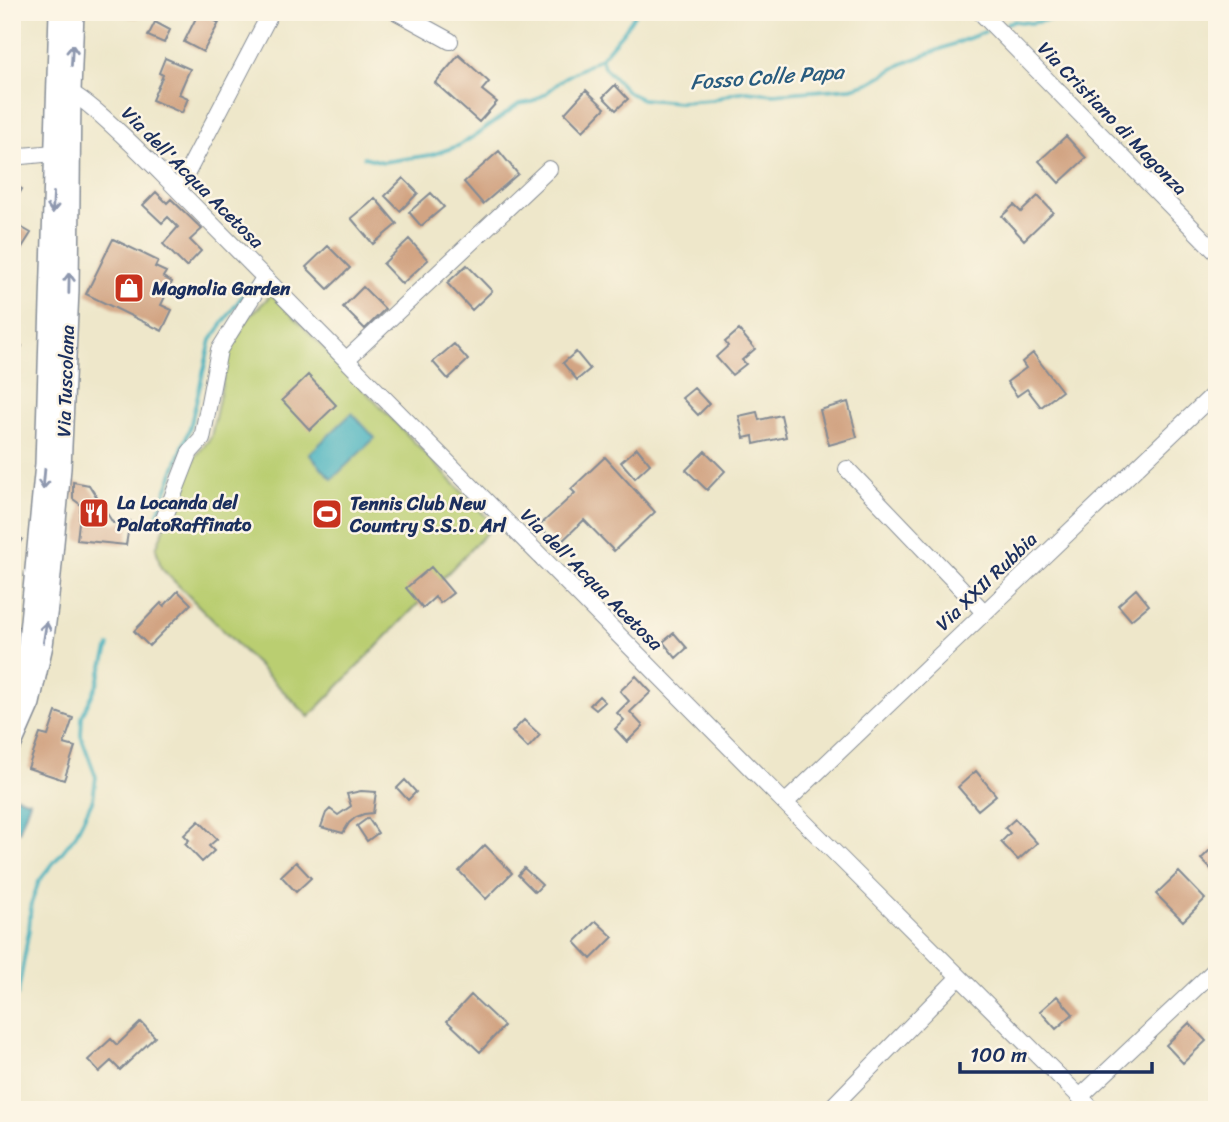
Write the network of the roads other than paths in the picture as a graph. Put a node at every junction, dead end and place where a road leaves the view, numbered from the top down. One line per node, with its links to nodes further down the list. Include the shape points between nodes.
1 (59, 12): 7 (main road, Via Tuscolana)
2 (74, 12): 7 (main road, Via Tuscolana, one-way to 2)
3 (271, 12): 11 (street)
4 (397, 12): 6 (street)
5 (980, 12): 12 (street, Via Cristiano di Magonza)
6 (450, 41)
7 (63, 90): 8 (main road, Via Tuscolana); 11 (street, Via dell'Acqua Acetosa, via 97,113)
8 (62, 152): 9 (street); 19 (main road, Via Tuscolana, one-way to 19, via 45,464 27,653); 20 (main road, Via Tuscolana, one-way to 8, via 35,688 54,557 66,345)
9 (12, 157)
10 (549, 169): 14 (street)
11 (178, 190): 13 (street, Via dell'Acqua Acetosa)
12 (1217, 253)
13 (264, 278): 14 (street, Via dell'Acqua Acetosa); 17 (street, via 219,351 202,439 190,452)
14 (346, 360): 21 (street, Via dell'Acqua Acetosa)
15 (1217, 391): 18 (street, Via XXII Rubbia)
16 (847, 470): 18 (street)
17 (162, 524)
18 (984, 612): 21 (street, Via XXII Rubbia)
19 (12, 705)
20 (12, 744)
21 (785, 803): 23 (street, Via dell'Acqua Acetosa)
22 (1217, 968): 24 (street)
23 (959, 977): 24 (street, Via dell'Acqua Acetosa); 25 (street)
24 (1080, 1097): 26 (street, Via dell'Acqua Acetosa)
25 (829, 1110)
26 (1093, 1110)

